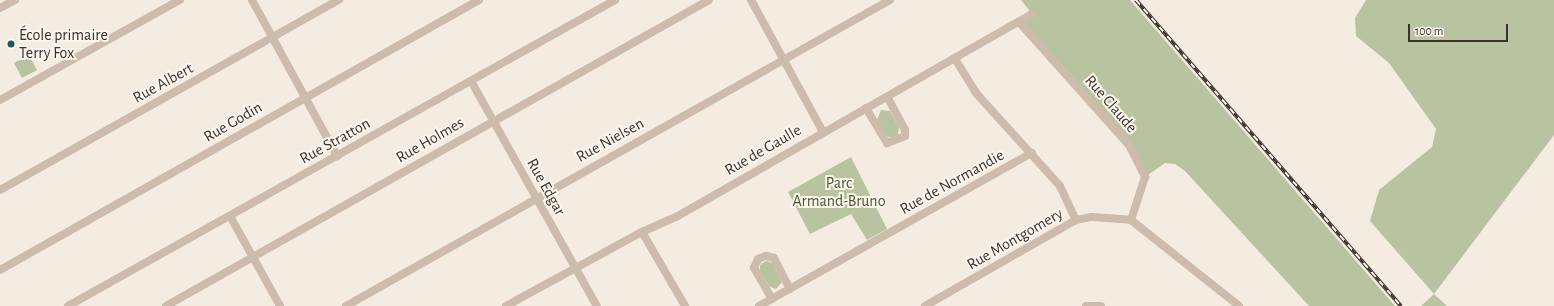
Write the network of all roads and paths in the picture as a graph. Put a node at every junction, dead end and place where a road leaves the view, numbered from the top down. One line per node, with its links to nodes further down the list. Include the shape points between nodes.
1 (15, 0): 10 (street)
2 (180, 0): 19 (street)
3 (252, 0): 13 (street)
4 (339, 0): 13 (street, Rue Albert)
5 (479, 0): 18 (street, Rue Godin)
6 (615, 0): 16 (street, Rue Stratton)
7 (709, 0): 21 (street, Rue Holmes)
8 (751, 0): 14 (street)
9 (890, 0): 14 (street, Rue Nielsen)
10 (0, 8)
11 (1032, 14): 12 (street, Rue de Gaulle)
12 (1019, 22): 15 (street, Rue de Gaulle); 29 (street, Rue Claude, via 1129,145 1145,176)
13 (272, 37): 18 (street); 25 (street, Rue Albert)
14 (783, 59): 22 (street); 26 (street, Rue Nielsen)
15 (955, 59): 17 (street, Rue de Gaulle); 23 (street, via 976,93)
16 (471, 81): 21 (street, Rue Edgar); 24 (street, Rue Stratton)
17 (887, 96): 20 (street, Rue de Gaulle); 20 (street, via 905,130 905,136 888,143)
18 (305, 98): 24 (street); 33 (street, Rue Godin)
19 (0, 100)
20 (866, 108): 22 (street, Rue de Gaulle)
21 (493, 120): 26 (street, Rue Edgar); 31 (street, Rue Holmes)
22 (823, 132): 30 (street, Rue de Gaulle, via 676,217)
23 (1032, 153): 28 (street, via 1060,186); 34 (street, Rue de Normandie)
24 (337, 156): 27 (street, Rue Stratton)
25 (0, 190)
26 (537, 197): 32 (street, Rue Edgar); 39 (street, Rue Nielsen)
27 (230, 216): 31 (street); 36 (street, Rue Stratton)
28 (1076, 220): 29 (street, Rue Montgomery, via 1092,217); 44 (street, Rue Montgomery)
29 (1130, 220): 47 (street)
30 (642, 232): 32 (street, Rue de Gaulle); 42 (street)
31 (252, 258): 37 (street, Rue Holmes); 38 (street)
32 (575, 267): 40 (street, Rue de Gaulle); 41 (street, Rue Edgar)
33 (0, 270)
34 (790, 289): 35 (street, Rue de Normandie); 35 (street, via 774,258 766,256 758,259 754,268)
35 (772, 299): 43 (street, Rue de Normandie)
36 (68, 306)
37 (166, 306)
38 (280, 306)
39 (346, 306)
40 (506, 306)
41 (598, 306)
42 (685, 306)
43 (759, 306)
44 (925, 306)
45 (1086, 306): 46 (street)
46 (1101, 306)
47 (1237, 306)

